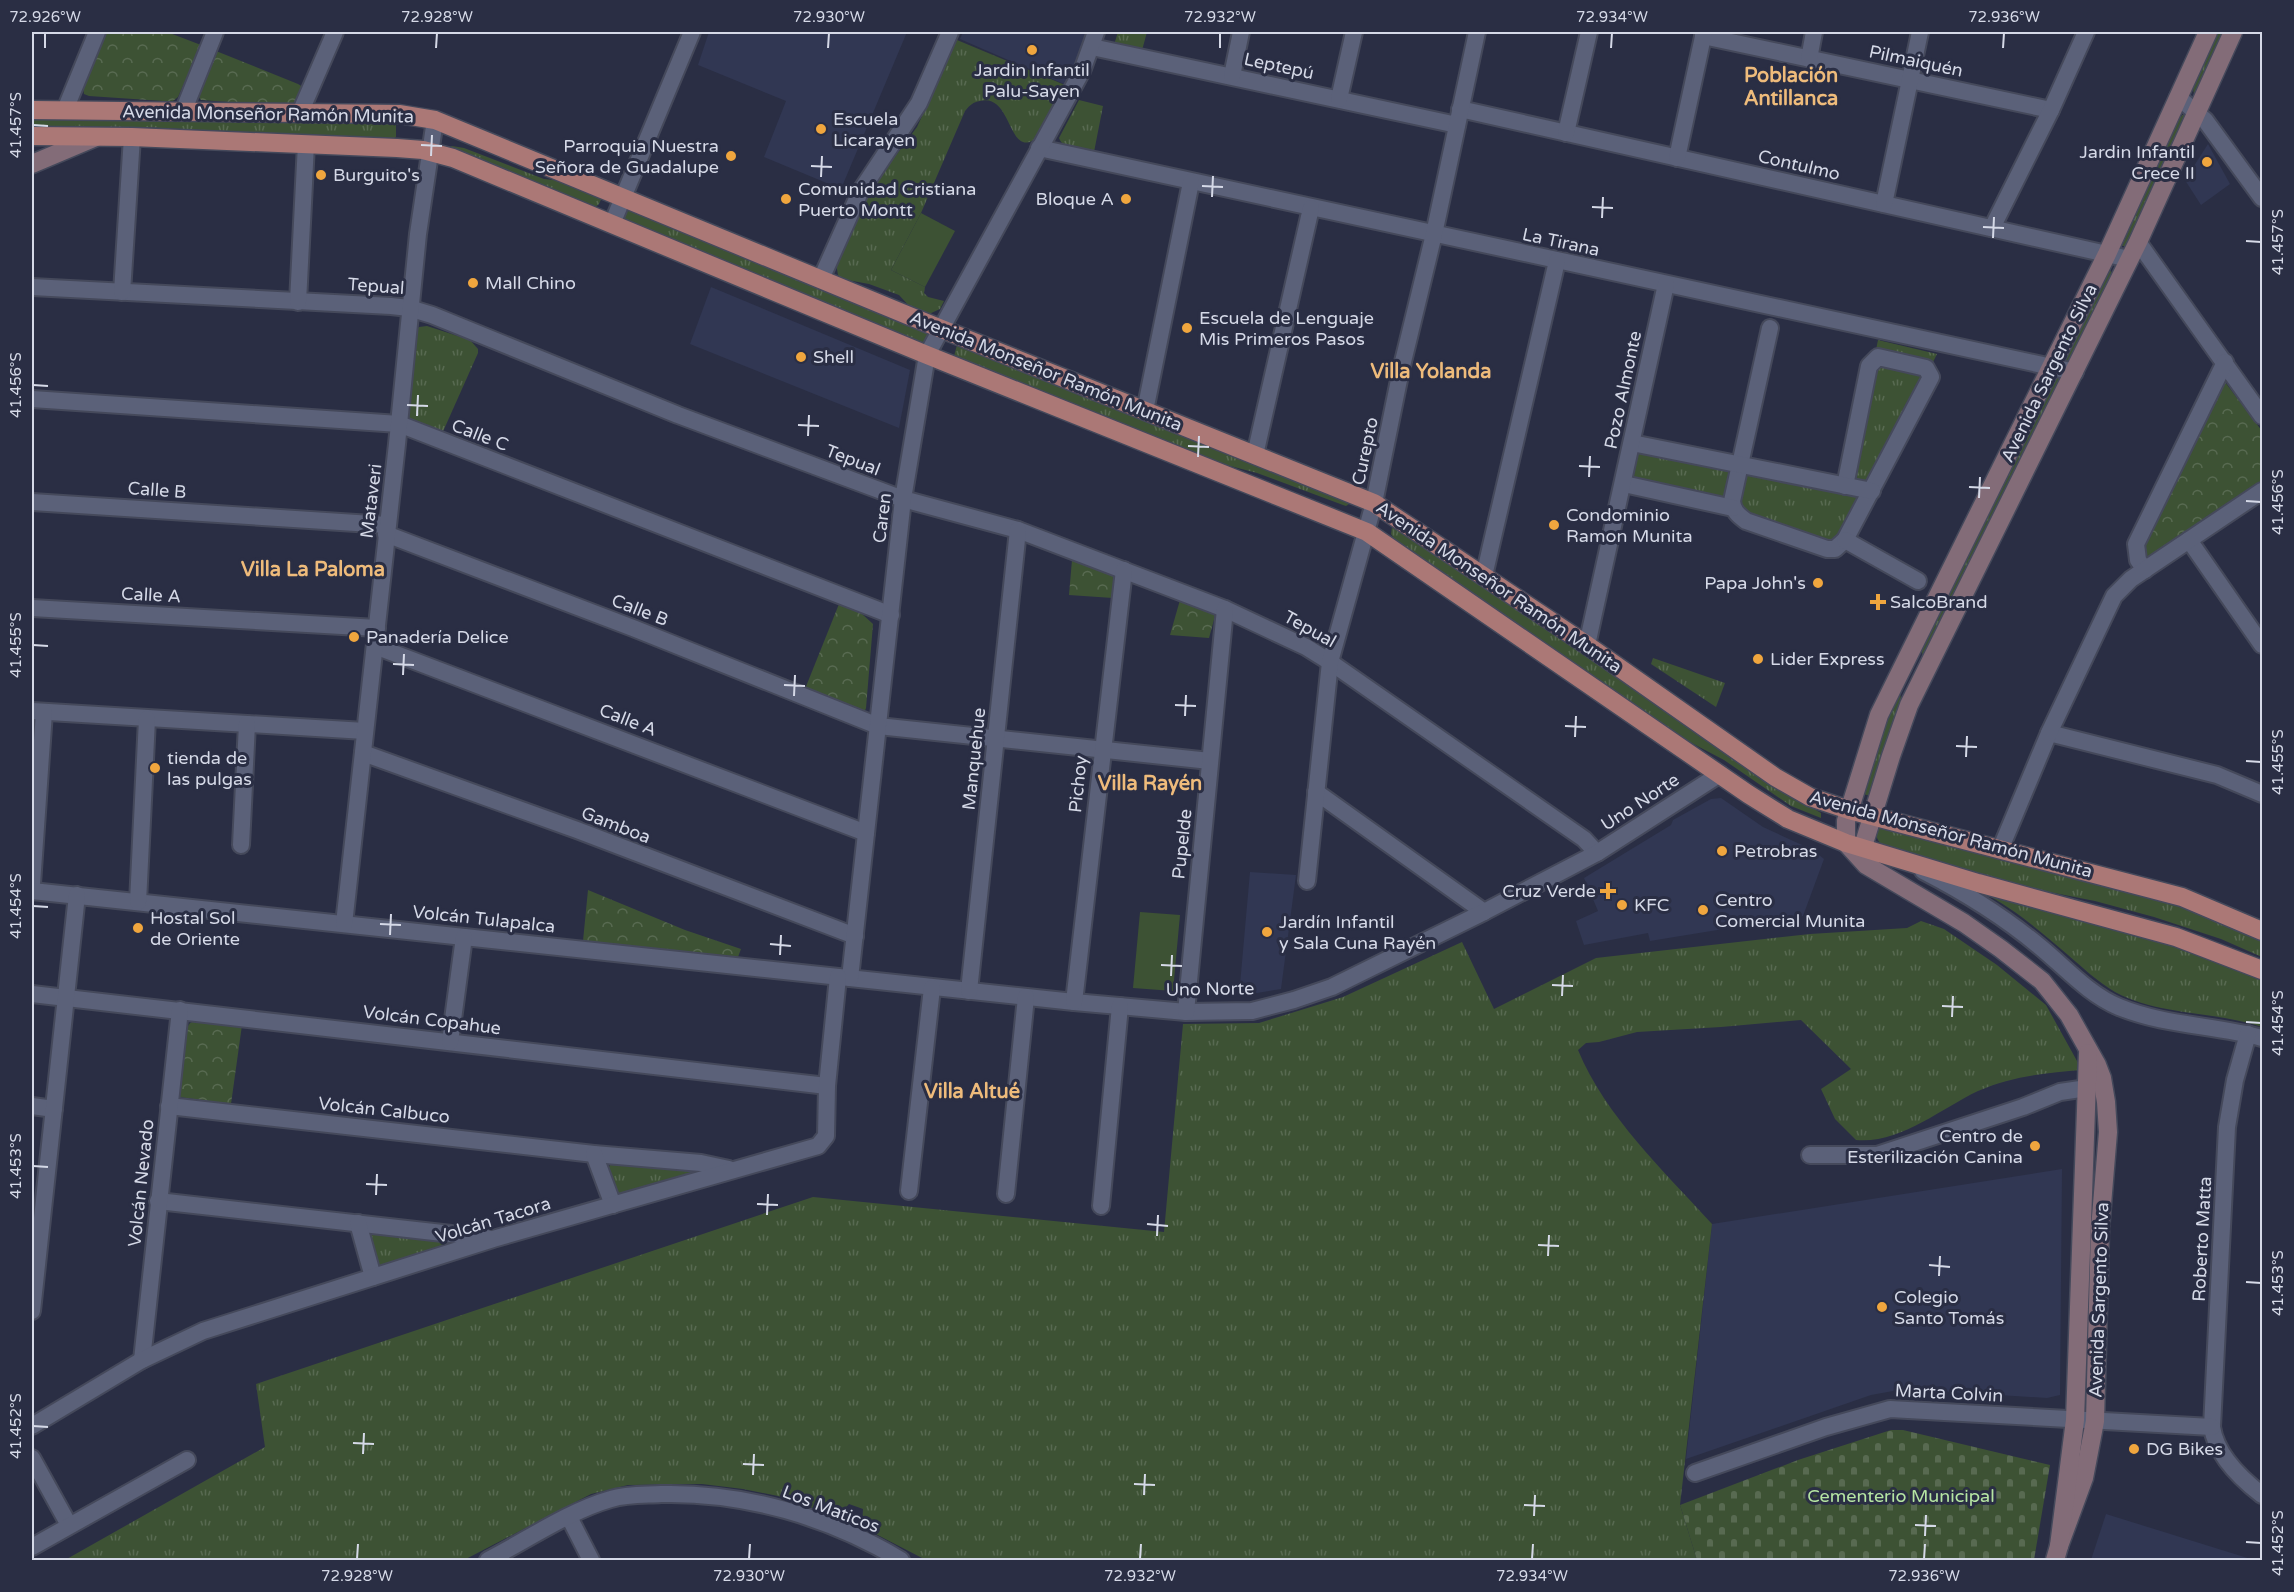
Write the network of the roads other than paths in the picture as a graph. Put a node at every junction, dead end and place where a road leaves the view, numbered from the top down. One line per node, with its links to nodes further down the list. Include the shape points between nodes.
1 (97, 32): 23 (street)
2 (215, 32): 26 (street)
3 (335, 32): 27 (street)
4 (692, 32): 40 (street)
5 (950, 32): 51 (street, via 920,103 860,192)
6 (1241, 32): 18 (street)
7 (1354, 32): 21 (street)
8 (1477, 32): 28 (street, Curepto)
9 (1589, 32): 30 (street)
10 (1814, 32): 17 (street)
11 (1920, 32): 19 (street)
12 (2086, 32): 24 (street)
13 (2208, 32): 20 (main road, Avenida Sargento Silva)
14 (2233, 32): 25 (main road, Avenida Sargento Silva)
15 (1704, 34): 17 (street, Pilmaiquén); 37 (street)
16 (1094, 39): 18 (street, Leptepú); 35 (street, Caren, via 1082,71)
17 (1809, 59): 19 (street, Pilmaiquén)
18 (1232, 76): 21 (street, Leptepú)
19 (1910, 80): 24 (street, Pilmaiquén); 42 (street)
20 (2178, 97): 25 (street); 48 (main road, Avenida Sargento Silva)
21 (1339, 99): 28 (street, Leptepú)
22 (32, 110): 23 (main road, Avenida Monseñor Ramón Munita)
23 (65, 110): 26 (main road, Avenida Monseñor Ramón Munita)
24 (2051, 110): 45 (street)
25 (2197, 111): 41 (street); 47 (main road, Avenida Sargento Silva)
26 (183, 112): 27 (main road, Avenida Monseñor Ramón Munita)
27 (300, 113): 29 (main road, Avenida Monseñor Ramón Munita, via 399,114)
28 (1459, 117): 30 (street, Contulmo); 46 (street, Curepto)
29 (435, 120): 36 (street, Mataveri); 40 (main road, Avenida Monseñor Ramón Munita)
30 (1566, 133): 37 (street, Contulmo)
31 (32, 136): 32 (main road, Avenida Monseñor Ramón Munita)
32 (97, 136): 33 (main road, Avenida Monseñor Ramón Munita); 38 (main road, Avenida Monseñor Ramón Munita)
33 (132, 136): 34 (main road, Avenida Monseñor Ramón Munita); 54 (street)
34 (306, 144): 36 (main road, Avenida Monseñor Ramón Munita); 55 (street)
35 (1040, 148): 39 (street, La Tirana); 57 (street, Caren)
36 (430, 151): 44 (main road, Avenida Monseñor Ramón Munita); 56 (street, Mataveri)
37 (1677, 158): 42 (street, Contulmo)
38 (32, 164)
39 (1191, 182): 43 (street, La Tirana); 64 (street)
40 (624, 197): 44 (street); 51 (main road, Avenida Monseñor Ramón Munita)
41 (2262, 198)
42 (1884, 204): 45 (street, Contulmo)
43 (1311, 208): 46 (street, La Tirana); 68 (street)
44 (612, 224): 59 (main road, Avenida Monseñor Ramón Munita)
45 (1992, 228): 48 (street, Contulmo)
46 (1434, 234): 50 (street, La Tirana); 76 (street, Curepto)
47 (2138, 242): 49 (main road, Avenida Sargento Silva); 60 (street)
48 (2107, 254): 49 (street, Contulmo); 61 (main road, Avenida Sargento Silva)
49 (2129, 259): 62 (main road, Avenida Sargento Silva)
50 (1557, 261): 52 (street, La Tirana); 85 (street)
51 (821, 279): 57 (main road, Avenida Monseñor Ramón Munita)
52 (1666, 284): 61 (street, La Tirana); 67 (street, Pozo Almonte)
53 (32, 287): 54 (street, Tepual)
54 (122, 292): 55 (street, Tepual)
55 (298, 302): 56 (street, Tepual)
56 (409, 308): 66 (street, Mataveri); 74 (street, Tepual)
57 (940, 328): 59 (street, Caren); 64 (main road, Avenida Monseñor Ramón Munita)
58 (1770, 328): 69 (street)
59 (927, 356): 74 (street, Caren); 80 (main road, Avenida Monseñor Ramón Munita)
60 (2225, 362): 65 (street); 84 (street, via 2136,544 2138,560)
61 (2052, 367): 62 (street, La Tirana); 94 (main road, Avenida Sargento Silva)
62 (2075, 372): 96 (main road, Avenida Sargento Silva)
63 (32, 399): 66 (street, Calle C)
64 (1145, 411): 68 (main road, Avenida Monseñor Ramón Munita)
65 (2262, 416)
66 (399, 424): 78 (street, Mataveri); 89 (street, Calle C)
67 (1632, 443): 69 (street); 70 (street, Pozo Almonte)
68 (1255, 455): 76 (main road, Avenida Monseñor Ramón Munita)
69 (1741, 465): 71 (street); 77 (street)
70 (1624, 484): 77 (street); 91 (street, Pozo Almonte)
71 (1845, 486): 72 (street); 72 (street, via 1869,366 1878,357 1926,368 1932,377)
72 (1872, 491): 81 (street)
73 (2262, 491): 82 (street)
74 (903, 499): 79 (street, Tepual); 89 (street, Caren)
75 (32, 502): 78 (street, Calle B)
76 (1374, 503): 80 (street, Curepto); 85 (main road, Avenida Monseñor Ramón Munita)
77 (1732, 508): 81 (street, via 1746,521 1827,549 1835,549)
78 (387, 530): 90 (street, Mataveri); 100 (street, Calle B)
79 (1018, 530): 83 (street, Tepual); 103 (street, Manquehue)
80 (1367, 532): 95 (street, Curepto); 107 (main road, Avenida Monseñor Ramón Munita)
81 (1845, 540): 86 (street)
82 (2190, 540): 84 (street); 92 (street)
83 (1124, 570): 88 (street, Tepual); 104 (street, Pichoy)
84 (2145, 570): 102 (street, via 2109,603)
85 (1484, 576): 91 (main road, Avenida Monseñor Ramón Munita)
86 (1918, 581)
87 (32, 608): 90 (street, Calle A)
88 (1225, 609): 95 (street, Tepual, via 1298,642); 106 (street, Pupelde)
89 (891, 615): 100 (street, Caren)
90 (377, 628): 93 (street, Mataveri)
91 (1587, 645): 110 (main road, Avenida Monseñor Ramón Munita, via 1775,777 1810,797)
92 (2262, 645)
93 (375, 646): 101 (street, Mataveri); 112 (street, Calle A)
94 (1911, 648): 96 (main road, via 1921,660); 110 (main road, Avenida Sargento Silva, via 1879,715)
95 (1330, 662): 108 (street, Curepto); 117 (street, Tepual, via 1584,839)
96 (1924, 675): 111 (main road, Avenida Sargento Silva, via 1903,720)
97 (38, 712): 98 (street); 121 (street)
98 (147, 719): 99 (street); 124 (street)
99 (247, 724): 101 (street); 114 (street)
100 (878, 726): 103 (street, Calle B); 112 (street, Caren)
101 (365, 731): 105 (street, Mataveri)
102 (2049, 734): 109 (street, via 2217,775); 116 (street)
103 (996, 739): 104 (street, Calle B); 133 (street, Manquehue)
104 (1102, 750): 106 (street, Calle B); 137 (street, Pichoy)
105 (363, 753): 126 (street, Mataveri); 128 (street, Gamboa)
106 (1210, 761): 140 (street, Pupelde)
107 (1720, 774): 113 (main road, Avenida Monseñor Ramón Munita, via 1788,819); 117 (street, Uno Norte)
108 (1316, 792): 120 (street, Curepto); 125 (street)
109 (2262, 794)
110 (1850, 810): 111 (main road, Avenida Monseñor Ramón Munita); 113 (main road, Avenida Sargento Silva)
111 (1873, 816): 115 (main road, Avenida Sargento Silva); 116 (main road, Avenida Monseñor Ramón Munita)
112 (867, 833): 128 (street, Caren)
113 (1846, 843): 115 (main road, Avenida Monseñor Ramón Munita); 119 (main road, Avenida Sargento Silva, via 1856,857)
114 (241, 845)
115 (1864, 849): 118 (main road, Avenida Monseñor Ramón Munita); 119 (main road)
116 (2000, 850): 127 (main road, Avenida Monseñor Ramón Munita, via 2182,897)
117 (1597, 853): 125 (street, Uno Norte)
118 (1901, 860): 130 (main road, Avenida Monseñor Ramón Munita, via 2176,937); 141 (street, via 1987,909 2107,1001 2147,1016)
119 (1875, 871): 143 (main road, Avenida Sargento Silva, via 1957,918 2027,968 2069,1015)
120 (1307, 881)
121 (32, 884)
122 (32, 891): 123 (street, Volcán Tulapalca)
123 (77, 895): 124 (street, Volcán Tulapalca); 135 (street)
124 (138, 902): 126 (street, Volcán Tulapalca)
125 (1484, 912): 140 (street, Uno Norte, via 1332,987 1294,1000 1252,1011)
126 (344, 924): 129 (street, Volcán Tulapalca)
127 (2262, 931)
128 (855, 936): 131 (street, Caren)
129 (464, 937): 131 (street, Volcán Tulapalca); 142 (street)
130 (2262, 970)
131 (844, 978): 132 (street, Volcán Tulapalca); 144 (street, Volcán Tacora)
132 (932, 987): 133 (street, Uno Norte); 152 (street)
133 (969, 991): 136 (street, Uno Norte)
134 (32, 994): 135 (street, Volcán Copahue)
135 (66, 997): 139 (street, Volcán Copahue); 148 (street)
136 (1026, 997): 137 (street, Uno Norte); 153 (street)
137 (1074, 1002): 138 (street, Uno Norte)
138 (1120, 1006): 140 (street, Uno Norte); 156 (street)
139 (180, 1010): 142 (street, Volcán Copahue); 147 (street, Volcán Nevado)
140 (1186, 1012)
141 (2255, 1036): 165 (street, Roberto Matta, via 2235,1080 2228,1127)
142 (450, 1042): 144 (street, Volcán Copahue)
143 (2088, 1053): 145 (main road, Avenida Sargento Silva); 163 (main road, Avenida Sargento Silva, via 2102,1078 2108,1132 2100,1229)
144 (827, 1086): 151 (street, Volcán Tacora, via 826,1136 821,1144)
145 (2087, 1088): 150 (street, via 2060,1092 1877,1155); 162 (main road, Avenida Sargento Silva)
146 (32, 1106): 148 (street)
147 (169, 1106): 149 (street, Volcán Calbuco); 154 (street, Volcán Nevado)
148 (54, 1109): 160 (street)
149 (594, 1154): 151 (street, Volcán Calbuco); 155 (street)
150 (1810, 1155)
151 (733, 1169): 155 (street, Volcán Tacora)
152 (909, 1191)
153 (1006, 1194)
154 (158, 1201): 157 (street); 161 (street, Volcán Nevado)
155 (613, 1205): 158 (street, Volcán Tacora)
156 (1101, 1206)
157 (358, 1223): 158 (street); 159 (street)
158 (494, 1239): 159 (street, Volcán Tacora)
159 (373, 1277): 161 (street, Volcán Tacora, via 203,1331)
160 (32, 1311)
161 (142, 1360): 164 (street, Volcán Tacora)
162 (2075, 1420): 163 (street, Marta Colvin); 168 (street, Marta Colvin, via 1890,1409); 173 (main road, Avenida Sargento Silva)
163 (2095, 1421): 165 (street, Marta Colvin); 173 (main road, Avenida Sargento Silva, via 2084,1478)
164 (32, 1426)
165 (2212, 1427): 169 (street, Roberto Matta, via 2217,1448)
166 (32, 1458): 171 (street)
167 (187, 1460): 171 (street)
168 (1695, 1473)
169 (2262, 1495)
170 (569, 1517): 174 (street, Los Maticos); 175 (street); 176 (street, Los Maticos, via 601,1502 630,1496 676,1494 737,1499 807,1517)
171 (69, 1525): 172 (street)
172 (32, 1547)
173 (2057, 1553)
174 (488, 1560)
175 (591, 1560)
176 (901, 1560)

